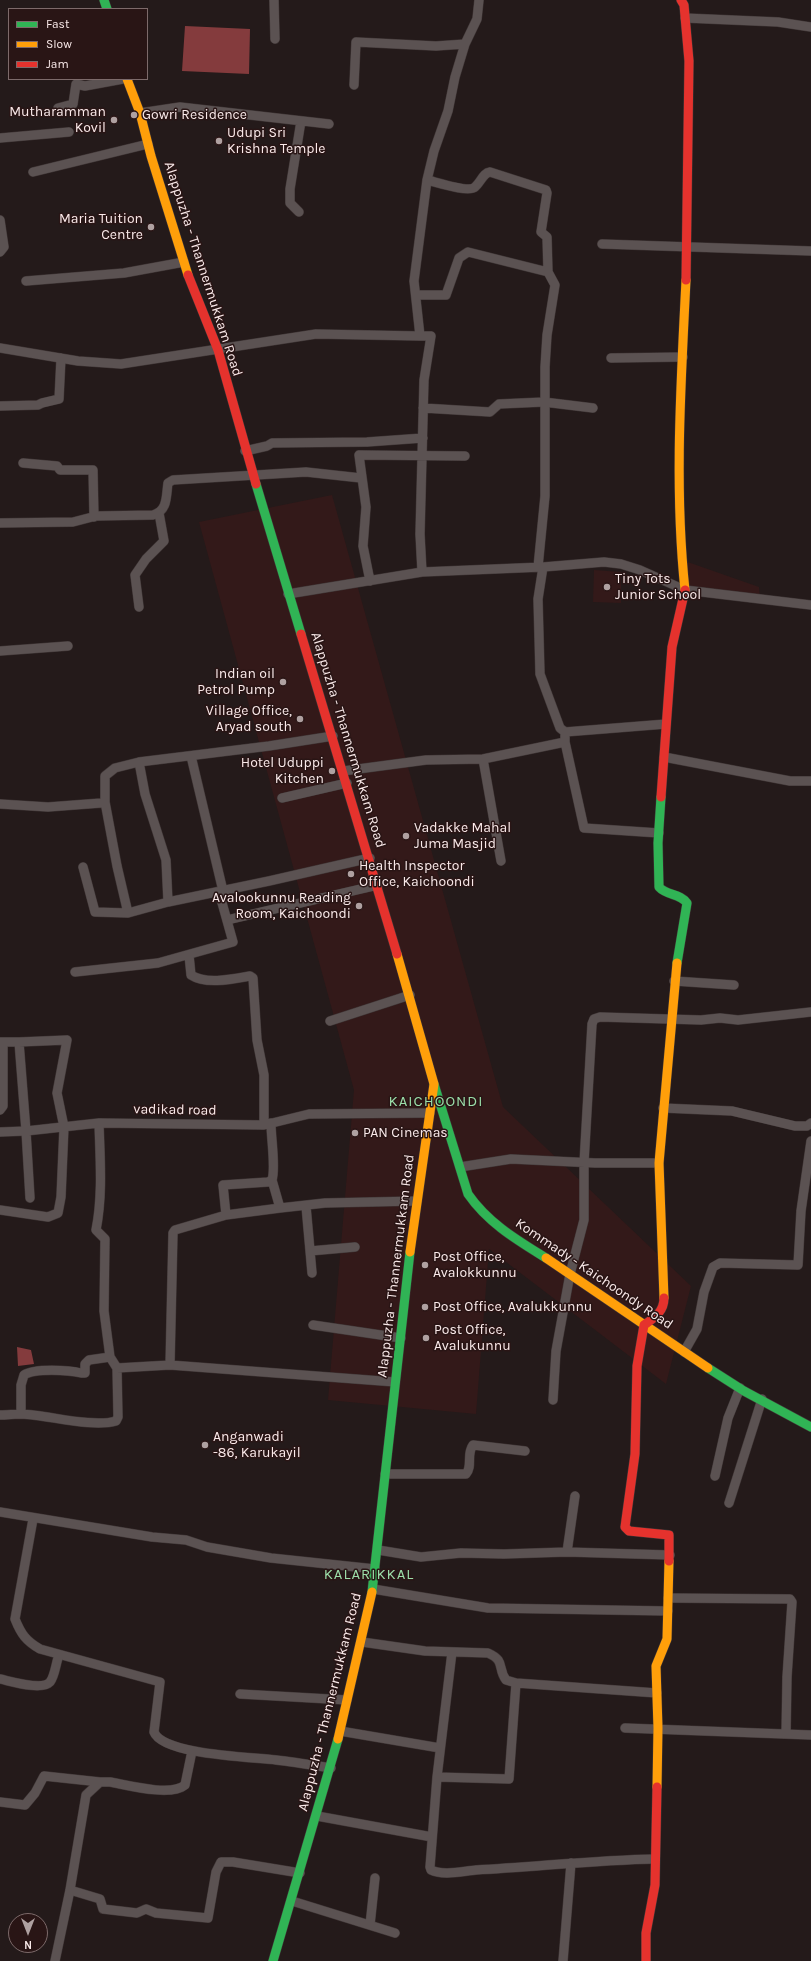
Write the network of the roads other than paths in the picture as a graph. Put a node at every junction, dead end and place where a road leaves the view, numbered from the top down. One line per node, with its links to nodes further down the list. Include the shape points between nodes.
1 (274, 0): 6 (street)
2 (479, 0): 7 (street, via 477,19)
3 (681, 0): 4 (main road)
4 (685, 18): 5 (street, via 778,22); 23 (main road, via 689,61 686,210)
5 (811, 27)
6 (275, 39)
7 (465, 44): 10 (street, via 436,46 356,42); 19 (street, via 448,112)
8 (118, 80): 11 (street, via 85,86 76,84 73,104)
9 (127, 80): 12 (main road, Alappuzha - Thannermukkam Road)
10 (354, 85)
11 (58, 108)
12 (140, 113): 13 (street, via 180,107); 17 (main road, Alappuzha - Thannermukkam Road)
13 (301, 121): 14 (street); 20 (street, via 290,189 290,203)
14 (329, 124)
15 (70, 132): 16 (street)
16 (0, 138)
17 (148, 144): 18 (street); 26 (main road, Alappuzha - Thannermukkam Road)
18 (33, 172)
19 (426, 180): 27 (street, via 468,190 490,172 546,190 541,232 548,241); 29 (street, via 416,264)
20 (299, 212)
21 (0, 220): 25 (street, via 4,247)
22 (602, 244): 23 (street)
23 (688, 247): 24 (street); 33 (main road)
24 (811, 251)
25 (0, 252)
26 (184, 262): 28 (street, via 124,273); 32 (main road, Alappuzha - Thannermukkam Road, via 191,286)
27 (548, 272): 29 (street, via 468,252 458,258 446,295); 36 (street, via 555,285 546,335)
28 (26, 281)
29 (416, 295): 30 (street)
30 (420, 336): 32 (street, via 316,334); 38 (street, via 431,336 424,380)
31 (0, 348): 34 (street)
32 (218, 350): 34 (street, via 121,364); 41 (main road, Alappuzha - Thannermukkam Road)
33 (684, 357): 35 (street); 53 (main road, via 679,421 681,554)
34 (61, 358): 37 (street, via 59,399 38,405)
35 (611, 358)
36 (544, 402): 38 (street, via 499,404 490,412); 39 (street); 50 (street, via 545,496)
37 (0, 406)
38 (423, 408): 40 (street)
39 (593, 408)
40 (423, 438): 41 (street, via 367,442 272,443); 42 (street)
41 (245, 450): 45 (main road, Alappuzha - Thannermukkam Road)
42 (423, 454): 43 (street); 46 (street, via 359,454); 51 (street, via 420,534)
43 (465, 456)
44 (23, 463): 48 (street, via 56,466 60,470 93,470)
45 (254, 476): 46 (street, via 306,472); 47 (street, via 171,481 168,483 165,508); 54 (main road, Alappuzha - Thannermukkam Road)
46 (361, 478): 52 (street, via 366,507 363,546)
47 (159, 513): 48 (street); 56 (street, via 164,541 146,559 135,575)
48 (94, 517): 49 (street, via 73,522)
49 (0, 523)
50 (541, 567): 51 (street); 53 (street, via 604,562 620,564); 60 (street, via 538,599 540,674 560,728)
51 (422, 572): 52 (street)
52 (370, 581): 54 (street)
53 (685, 590): 55 (street); 59 (main road, via 672,647)
54 (288, 594): 61 (main road, Alappuzha - Thannermukkam Road)
55 (811, 605)
56 (139, 607)
57 (68, 646): 58 (street)
58 (0, 651)
59 (666, 724): 60 (street); 64 (main road)
60 (565, 732): 62 (street)
61 (333, 736): 63 (street); 67 (main road, Alappuzha - Thannermukkam Road)
62 (565, 742): 65 (street); 73 (street, via 584,828)
63 (191, 756): 66 (street); 78 (street)
64 (664, 756): 68 (street, via 790,781); 73 (main road)
65 (483, 759): 67 (street, via 426,760); 75 (street)
66 (139, 762): 71 (street, via 108,772 105,778); 79 (street, via 145,794 166,860)
67 (343, 770): 69 (main road, Alappuzha - Thannermukkam Road)
68 (811, 781)
69 (347, 783): 70 (street); 74 (main road, Alappuzha - Thannermukkam Road)
70 (282, 798)
71 (105, 802): 72 (street, via 48,807); 80 (street)
72 (0, 804)
73 (659, 833): 84 (main road, via 660,889 683,896 687,903)
74 (370, 858): 77 (main road, Alappuzha - Thannermukkam Road); 78 (street)
75 (501, 861)
76 (83, 867): 80 (street, via 94,912)
77 (378, 885): 81 (street); 86 (main road, Alappuzha - Thannermukkam Road)
78 (221, 891): 79 (street); 81 (street)
79 (168, 902): 80 (street)
80 (128, 912)
81 (227, 920): 82 (street, via 233,942)
82 (189, 955): 83 (street, via 150,964); 98 (street, via 191,975 196,978 253,978 256,1035 264,1075)
83 (75, 972)
84 (674, 981): 85 (street); 88 (main road)
85 (734, 985)
86 (410, 995): 89 (street); 92 (main road, Alappuzha - Thannermukkam Road)
87 (811, 1012): 88 (street, via 738,1020)
88 (671, 1020): 93 (main road); 103 (street, via 600,1017 594,1019)
89 (330, 1021)
90 (1, 1042): 91 (street); 94 (street, via 3,1106)
91 (19, 1042): 99 (street, via 67,1040 57,1093); 100 (street)
92 (434, 1084): 95 (main road, Alappuzha - Thannermukkam Road); 105 (main road, Kommady - Kaichoondy Road)
93 (663, 1108): 97 (street, via 732,1110 795,1126 807,1126); 104 (main road)
94 (0, 1110)
95 (430, 1113): 98 (street, vadikad road, via 309,1114); 108 (main road, Alappuzha - Thannermukkam Road)
96 (99, 1123): 98 (street, vadikad road); 99 (street, vadikad road); 121 (street, via 100,1168 96,1230 105,1240 104,1310)
97 (811, 1123)
98 (268, 1124): 106 (street, via 274,1173)
99 (64, 1127): 100 (street, vadikad road); 111 (street, via 58,1213 48,1217)
100 (26, 1130): 101 (street, vadikad road); 107 (street)
101 (0, 1132)
102 (811, 1141): 120 (street, via 801,1211 798,1265 720,1263 713,1266 704,1292 697,1329)
103 (584, 1163): 104 (street); 105 (street, via 511,1159); 116 (street, via 584,1220)
104 (659, 1163): 118 (main road, via 664,1304 658,1315)
105 (460, 1167): 116 (main road, Kommady - Kaichoondy Road, via 468,1194 476,1207 510,1235)
106 (272, 1180): 110 (street); 112 (street, via 223,1185)
107 (30, 1198)
108 (418, 1201): 109 (street, via 342,1202); 119 (main road, Alappuzha - Thannermukkam Road)
109 (306, 1206): 110 (street); 114 (street)
110 (280, 1208): 112 (street)
111 (0, 1210)
112 (226, 1215): 122 (street, via 182,1227 173,1234)
113 (355, 1247): 114 (street)
114 (310, 1251): 115 (street)
115 (312, 1273)
116 (570, 1274): 118 (main road, Kommady - Kaichoondy Road); 127 (street, via 556,1351)
117 (313, 1325): 119 (street)
118 (644, 1325): 120 (main road, Kommady - Kaichoondy Road); 140 (main road, via 637,1366 635,1454 625,1527 629,1531 669,1535)
119 (401, 1338): 124 (main road, Alappuzha - Thannermukkam Road)
120 (684, 1352): 125 (main road, Kommady - Kaichoondy Road)
121 (110, 1357): 123 (street); 128 (street, via 89,1360 85,1364 85,1372 81,1373 28,1372 24,1375 21,1385)
122 (170, 1365): 123 (street); 124 (street)
123 (117, 1368): 128 (street, via 116,1421 82,1421)
124 (395, 1382): 132 (main road, Alappuzha - Thannermukkam Road)
125 (740, 1388): 126 (main road, Kommady - Kaichoondy Road); 133 (street, via 728,1418)
126 (762, 1399): 130 (main road, Kommady - Kaichoondy Road); 135 (street)
127 (553, 1400)
128 (21, 1414): 129 (street)
129 (0, 1415)
130 (811, 1426)
131 (525, 1450): 132 (street, via 473,1445 469,1450 466,1474)
132 (386, 1474): 138 (main road, Alappuzha - Thannermukkam Road)
133 (715, 1476)
134 (575, 1496): 139 (street)
135 (729, 1503)
136 (0, 1512): 137 (street)
137 (33, 1518): 141 (street, via 186,1540 207,1547 271,1558); 147 (street, via 16,1619 21,1634 28,1643)
138 (378, 1550): 139 (street, via 421,1557 461,1553); 141 (main road, Alappuzha - Thannermukkam Road)
139 (567, 1552): 140 (street)
140 (670, 1555): 143 (main road)
141 (375, 1569): 142 (main road, Alappuzha - Thannermukkam Road)
142 (373, 1589): 144 (street, via 488,1608); 145 (main road, Alappuzha - Thannermukkam Road)
143 (668, 1598): 144 (main road); 156 (street, via 790,1599 792,1602)
144 (668, 1611): 150 (main road, via 667,1639 656,1666)
145 (362, 1642): 146 (street); 152 (main road, Alappuzha - Thannermukkam Road)
146 (452, 1652): 149 (street, via 488,1653 501,1662 506,1680); 158 (street)
147 (59, 1655): 148 (street, via 50,1682 45,1685 37,1686); 159 (street, via 160,1682 154,1732 156,1737)
148 (0, 1679)
149 (516, 1683): 150 (street); 161 (street, via 509,1779)
150 (657, 1693): 154 (main road)
151 (240, 1694): 152 (street)
152 (348, 1700): 155 (main road, Alappuzha - Thannermukkam Road)
153 (625, 1728): 154 (street)
154 (658, 1728): 156 (street); 166 (main road)
155 (340, 1731): 158 (street); 160 (main road, Alappuzha - Thannermukkam Road)
156 (786, 1734): 157 (street)
157 (811, 1735)
158 (440, 1748): 161 (street)
159 (192, 1751): 160 (street); 162 (street, via 185,1785 180,1789 170,1791)
160 (331, 1768): 164 (main road, Alappuzha - Thannermukkam Road)
161 (437, 1777): 165 (street)
162 (100, 1782): 163 (street, via 44,1776 25,1805); 170 (street, via 86,1795)
163 (0, 1802)
164 (317, 1816): 165 (street); 168 (main road, Alappuzha - Thannermukkam Road)
165 (432, 1837): 167 (street, via 430,1867 434,1871 526,1868)
166 (655, 1859): 167 (street); 177 (main road, via 655,1886 646,1933)
167 (571, 1863): 176 (street)
168 (300, 1873): 170 (street, via 221,1862 216,1872 208,1918 146,1910 137,1913 104,1909 100,1899); 171 (main road, Alappuzha - Thannermukkam Road)
169 (375, 1878): 172 (street)
170 (70, 1890): 174 (street)
171 (292, 1901): 172 (street); 175 (main road, Alappuzha - Thannermukkam Road)
172 (370, 1925): 173 (street)
173 (395, 1934)
174 (55, 1961)
175 (273, 1961)
176 (563, 1961)
177 (646, 1961)

